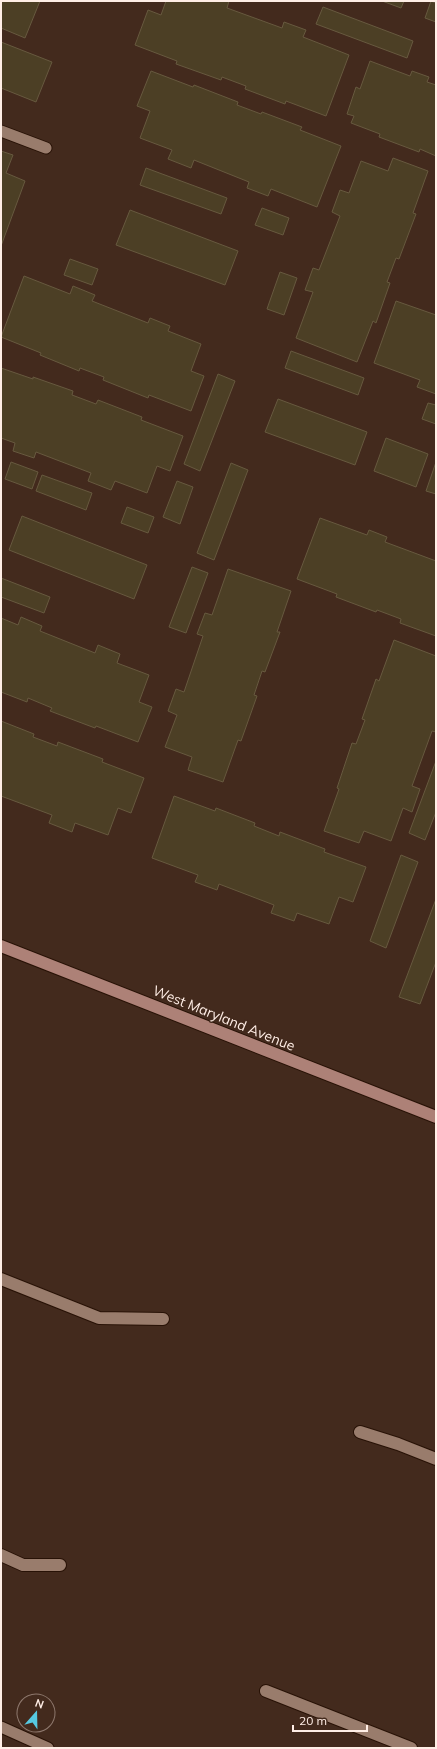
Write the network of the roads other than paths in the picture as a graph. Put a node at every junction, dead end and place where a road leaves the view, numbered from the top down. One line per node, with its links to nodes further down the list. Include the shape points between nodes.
1 (1, 131): 2 (lane)
2 (46, 148)
3 (1, 946): 4 (street, West Maryland Avenue)
4 (436, 1118)
5 (1, 1279): 6 (street, via 99,1318)
6 (163, 1320)
7 (360, 1432): 8 (street)
8 (436, 1459)
9 (1, 1556): 10 (street, via 22,1565)
10 (60, 1565)
11 (266, 1691): 14 (street)
12 (1, 1727): 13 (lane)
13 (48, 1748)
14 (411, 1748)

